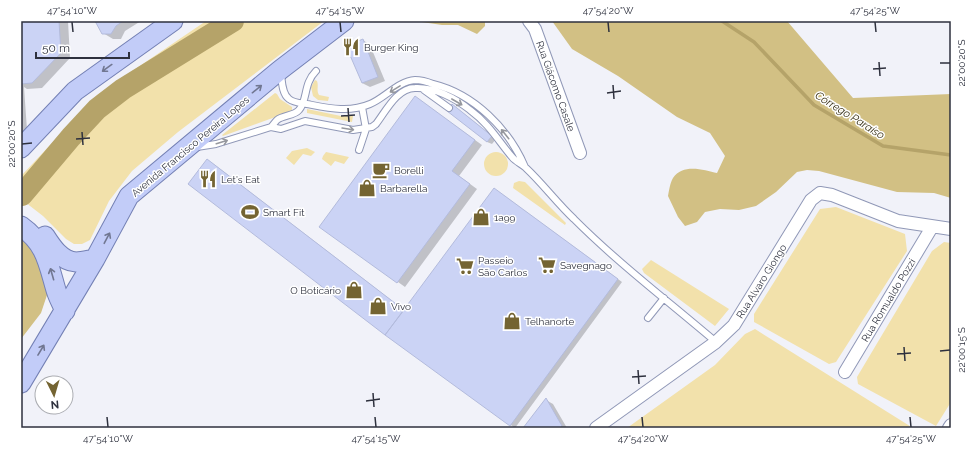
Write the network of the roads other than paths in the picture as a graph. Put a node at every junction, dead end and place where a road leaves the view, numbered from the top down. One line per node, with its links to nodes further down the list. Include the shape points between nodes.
1 (173, 21): 12 (main road, one-way to 12, via 75,92)
2 (344, 21): 4 (main road, Avenida Francisco Pereira Lopes)
3 (529, 21): 15 (street, Rua Giácomo Casale, via 535,29)
4 (280, 70): 7 (lane, via 283,91 288,99); 13 (main road, Avenida Francisco Pereira Lopes, one-way to 4)
5 (316, 71): 7 (lane, via 307,85)
6 (422, 88): 9 (lane); 11 (lane, via 406,90 398,95 376,124); 16 (lane, one-way to 16, via 433,90 470,109 490,127 513,159)
7 (303, 103): 8 (lane, via 340,110); 10 (lane, via 299,111 277,120)
8 (362, 106): 11 (lane); 16 (lane, one-way to 8, via 519,153 496,123 477,105 439,85 415,80 402,84 370,104)
9 (449, 108)
10 (271, 127): 11 (lane, one-way to 11, via 281,129 305,121 353,130); 13 (lane, one-way to 10, via 216,144)
11 (366, 129): 14 (lane)
12 (21, 148)
13 (184, 150): 21 (main road, Avenida Francisco Pereira Lopes, one-way to 13, via 129,196)
14 (359, 150)
15 (580, 153)
16 (525, 167): 22 (lane, via 573,219)
17 (21, 216): 21 (main road, via 36,226 62,257 76,262)
18 (21, 226): 23 (main road, one-way to 18, via 56,291 48,260 36,240)
19 (932, 227): 20 (street, Rua Alvaro Giongo); 25 (street, Rua Alvaro Giongo, via 898,221 832,194 820,193 810,200 734,325); 26 (street, Rua Romualdo Pozzi)
20 (951, 229)
21 (95, 259): 23 (main road, Avenida Francisco Pereira Lopes)
22 (664, 298): 24 (lane); 25 (lane)
23 (65, 311): 27 (main road, Avenida Francisco Pereira Lopes, one-way to 23)
24 (648, 318)
25 (716, 342): 29 (street, Rua Alvaro Giongo)
26 (845, 372)
27 (21, 383)
28 (951, 425): 30 (street)
29 (596, 428)
30 (949, 428)

